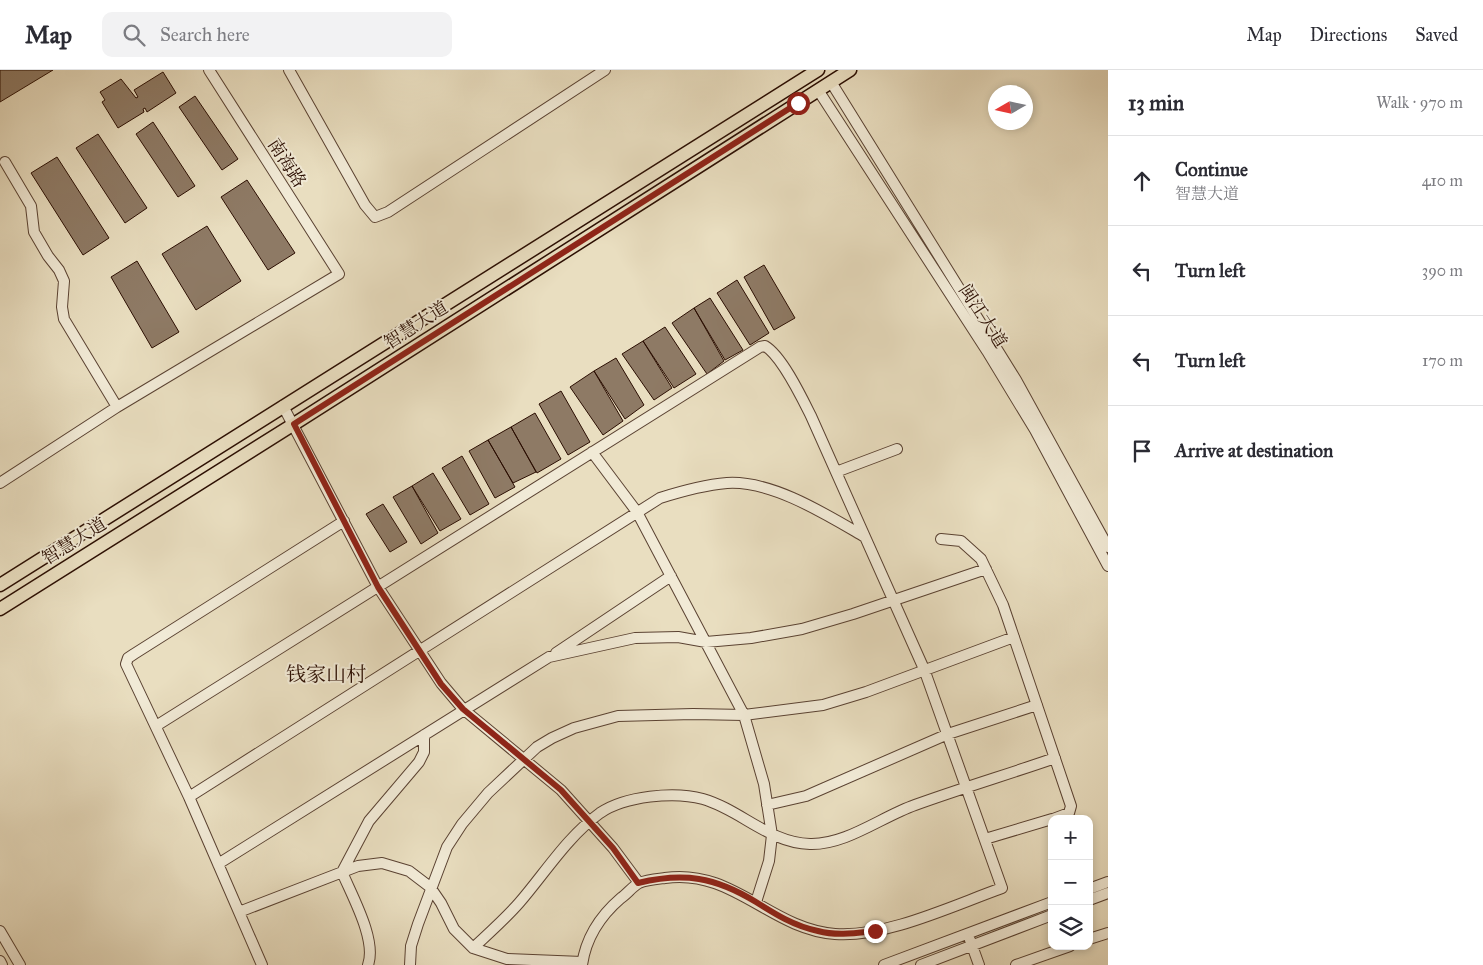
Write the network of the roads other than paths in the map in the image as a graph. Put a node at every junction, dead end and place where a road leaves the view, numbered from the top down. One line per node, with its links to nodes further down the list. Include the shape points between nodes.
1 (289, 70): 2 (street, via 375,216 388,212)
2 (604, 70)
3 (824, 70): 7 (main road)
4 (850, 70): 7 (main road, 智慧大道)
5 (213, 71): 11 (street, 南海路, via 339,274)
6 (810, 72): 8 (main road); 10 (main road, 智慧大道)
7 (831, 82): 8 (main road, 智慧大道); 21 (street, 闽江大道, via 1016,380)
8 (818, 90): 12 (main road, 智慧大道); 22 (street, 闽江大道, via 1011,391)
9 (5, 162): 11 (street, via 31,206 34,232 64,282 64,320)
10 (283, 406): 12 (street); 25 (main road, 智慧大道)
11 (117, 408): 16 (street)
12 (294, 424): 18 (street); 28 (main road, 智慧大道)
13 (897, 448): 15 (street)
14 (592, 452): 15 (street, via 760,347 769,348 797,388); 17 (street); 26 (street)
15 (836, 472): 19 (street)
16 (0, 483)
17 (637, 512): 19 (street, via 660,498 687,489 729,483 791,497); 24 (street); 31 (street)
18 (344, 521): 26 (street); 37 (street, via 128,658 126,664)
19 (865, 537): 27 (street)
20 (941, 539): 23 (street, via 961,541 981,559)
21 (1108, 547)
22 (1108, 566)
23 (986, 569): 27 (street); 29 (street)
24 (671, 576): 30 (street); 32 (street)
25 (0, 585)
26 (378, 587): 31 (street); 37 (street)
27 (893, 600): 30 (street, via 802,629); 33 (street)
28 (0, 609)
29 (1014, 637): 33 (street); 34 (street)
30 (706, 642): 32 (street, via 678,637 636,638); 36 (street)
31 (420, 651): 35 (street, via 441,684); 43 (street)
32 (549, 657): 35 (street)
33 (924, 669): 36 (street, via 823,705); 38 (street)
34 (1037, 705): 38 (street); 40 (street)
35 (463, 709): 39 (street); 41 (street)
36 (744, 715): 41 (street, via 618,716 567,731 537,747); 44 (street)
37 (156, 726): 43 (street)
38 (948, 734): 42 (street); 44 (street, via 806,796)
39 (424, 735): 50 (street); 51 (street, via 424,752 419,762 369,821)
40 (1056, 758): 42 (street); 45 (street, via 1072,809)
41 (524, 760): 47 (street, via 561,790); 54 (street, via 488,793 462,824 447,847)
42 (967, 789): 48 (street, via 916,805 837,840 810,844 781,840); 49 (street)
43 (189, 797): 50 (street)
44 (767, 805): 48 (street)
45 (1063, 815)
46 (1048, 820): 49 (street)
47 (590, 822): 48 (street, via 602,812 652,796 692,796 716,803); 53 (street); 67 (street, via 575,835 500,924)
48 (772, 835): 58 (street, via 769,861)
49 (985, 839): 58 (street, via 1002,888 875,931 852,934 817,931 773,914)
50 (218, 864): 60 (street)
51 (342, 872): 54 (street, via 382,863 409,871); 60 (street); 74 (street, via 371,948)
52 (1108, 882): 55 (street)
53 (638, 883): 58 (street, via 689,876 732,889); 70 (street, via 605,912 596,925 587,942)
54 (430, 887): 67 (street, via 454,929); 75 (street, via 414,936)
55 (1093, 888)
56 (1108, 893): 57 (street)
57 (1093, 899)
58 (756, 902)
59 (1048, 904): 64 (street)
60 (239, 912): 73 (street)
61 (1048, 917): 66 (street)
62 (0, 931): 72 (street)
63 (1108, 933): 65 (street)
64 (968, 934): 66 (street); 76 (street)
65 (1093, 938)
66 (972, 946): 77 (street); 78 (street)
67 (473, 948): 70 (street, via 507,959)
68 (1059, 950): 79 (street)
69 (0, 962): 71 (street)
70 (582, 964)
71 (2, 965)
72 (20, 965)
73 (262, 965)
74 (368, 965)
75 (410, 965)
76 (884, 965)
77 (921, 965)
78 (979, 965)
79 (1016, 965)

